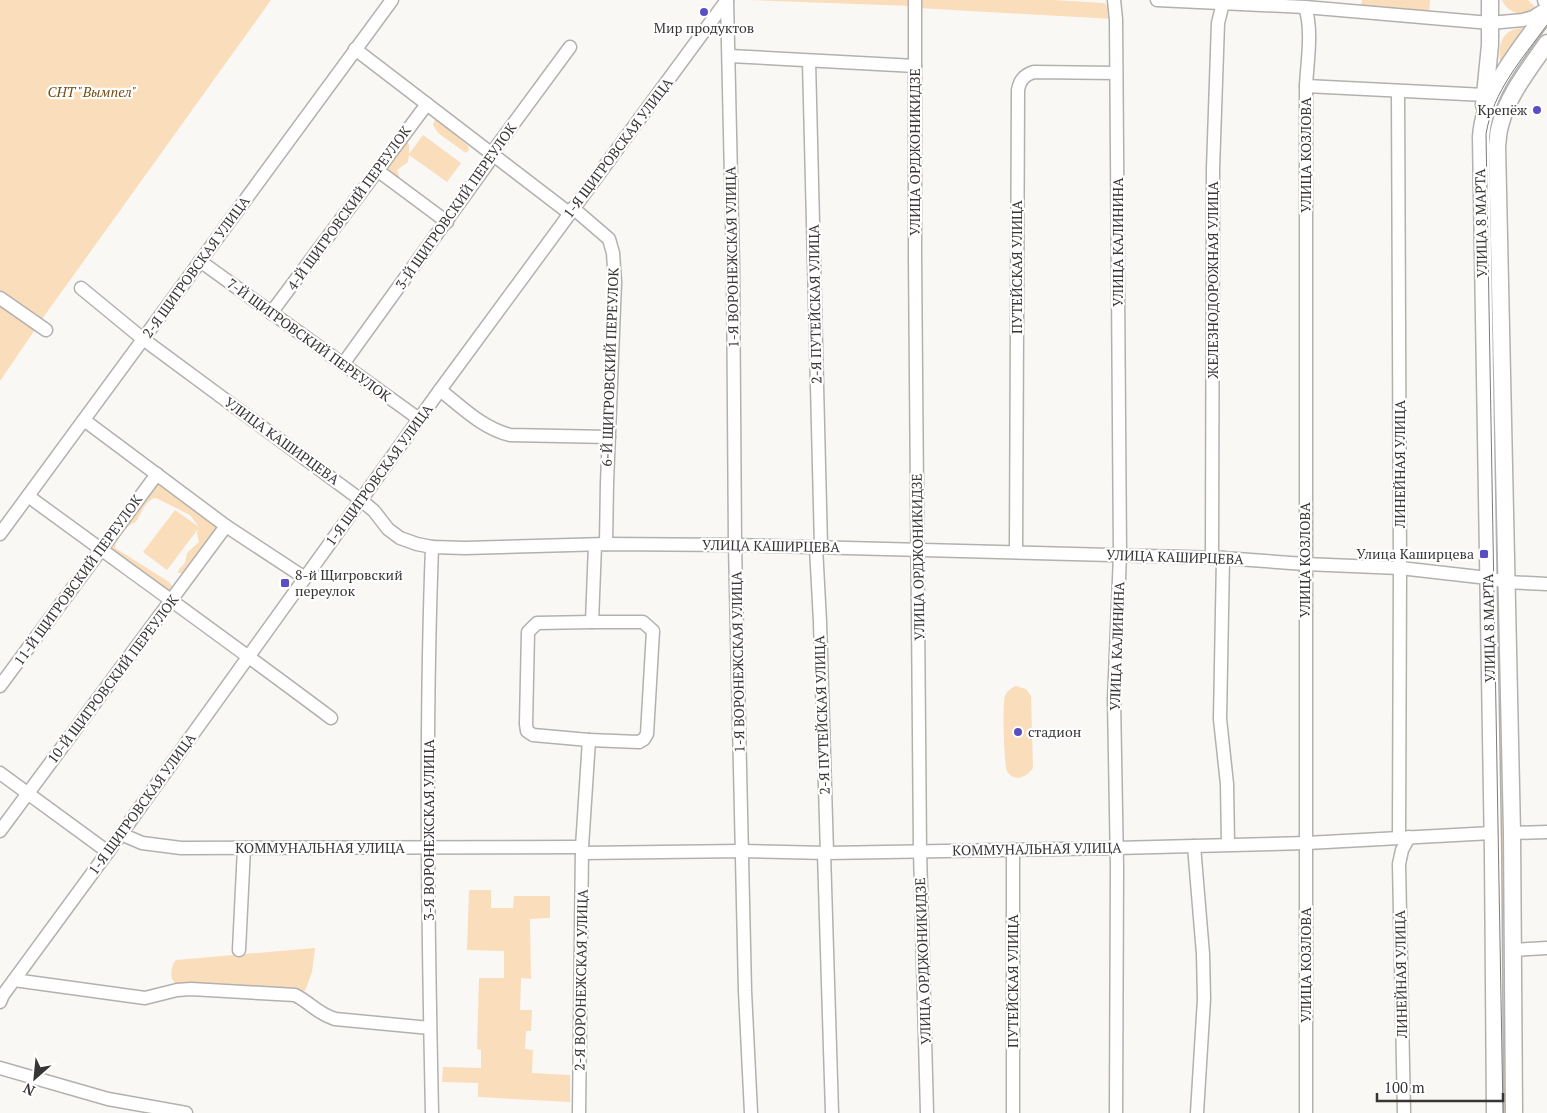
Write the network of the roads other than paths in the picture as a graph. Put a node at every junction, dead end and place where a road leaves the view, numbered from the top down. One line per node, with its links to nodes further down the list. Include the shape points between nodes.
1 (392, 0): 13 (street, 2-Я ЩИГРОВСКАЯ УЛИЦА)
2 (727, 0): 14 (street, 1-Я ВОРОНЕЖСКАЯ УЛИЦА); 25 (street, 1-Я ЩИГРОВСКАЯ УЛИЦА)
3 (915, 0): 16 (street, УЛИЦА ОРДЖОНИКИДЗЕ)
4 (1114, 0): 17 (street, УЛИЦА КАЛИНИНА)
5 (1157, 0): 6 (street)
6 (1223, 3): 7 (street); 51 (street, ЖЕЛЕЗНОДОРОЖНАЯ УЛИЦА, via 1218,23 1213,168)
7 (1305, 7): 8 (street); 18 (street, УЛИЦА КОЗЛОВА, via 1309,28)
8 (1487, 8): 9 (street, via 1523,20); 20 (main road)
9 (1547, 8)
10 (1547, 12): 22 (main road, УЛИЦА 8 МАРТА, via 1498,84)
11 (1547, 43): 56 (main road, УЛИЦА 8 МАРТА, via 1505,112 1498,146)
12 (570, 47): 23 (street, 3-Й ЩИГРОВСКИЙ ПЕРЕУЛОК)
13 (355, 49): 21 (street, 6-Й ЩИГРОВСКИЙ ПЕРЕУЛОК); 27 (street, 2-Я ЩИГРОВСКАЯ УЛИЦА)
14 (730, 56): 15 (street); 44 (street, 1-Я ВОРОНЕЖСКАЯ УЛИЦА)
15 (809, 61): 16 (street); 46 (street, 2-Я ПУТЕЙСКАЯ УЛИЦА)
16 (915, 66): 48 (street, УЛИЦА ОРДЖОНИКИДЗЕ)
17 (1116, 73): 49 (street, ПУТЕЙСКАЯ УЛИЦА, via 1034,72 1026,75 1019,85); 50 (street, УЛИЦА КАЛИНИНА)
18 (1306, 86): 19 (street); 52 (street, УЛИЦА КОЗЛОВА)
19 (1398, 91): 20 (street); 53 (street, ЛИНЕЙНАЯ УЛИЦА)
20 (1485, 95): 22 (main road)
21 (427, 104): 23 (street, 6-Й ЩИГРОВСКИЙ ПЕРЕУЛОК); 24 (street, 4-Й ЩИГРОВСКИЙ ПЕРЕУЛОК)
22 (1482, 125): 55 (main road, УЛИЦА 8 МАРТА)
23 (492, 155): 25 (street, 6-Й ЩИГРОВСКИЙ ПЕРЕУЛОК); 26 (street, 3-Й ЩИГРОВСКИЙ ПЕРЕУЛОК)
24 (378, 170): 26 (street); 30 (street, 4-Й ЩИГРОВСКИЙ ПЕРЕУЛОК)
25 (571, 211): 34 (street, 1-Я ЩИГРОВСКАЯ УЛИЦА); 37 (street, 6-Й ЩИГРОВСКИЙ ПЕРЕУЛОК, via 609,239 614,253)
26 (446, 222): 33 (street, 3-Й ЩИГРОВСКИЙ ПЕРЕУЛОК)
27 (200, 261): 30 (street, 7-Й ЩИГРОВСКИЙ ПЕРЕУЛОК); 32 (street, 2-Я ЩИГРОВСКАЯ УЛИЦА)
28 (81, 288): 32 (street, УЛИЦА КАШИРЦЕВА)
29 (0, 298): 31 (street)
30 (271, 313): 33 (street, 7-Й ЩИГРОВСКИЙ ПЕРЕУЛОК)
31 (46, 330)
32 (143, 340): 36 (street, 2-Я ЩИГРОВСКАЯ УЛИЦА); 40 (street, УЛИЦА КАШИРЦЕВА)
33 (343, 364): 35 (street, 7-Й ЩИГРОВСКИЙ ПЕРЕУЛОК)
34 (440, 390): 35 (street, 1-Я ЩИГРОВСКАЯ УЛИЦА); 37 (street, via 497,432)
35 (419, 419): 40 (street, 1-Я ЩИГРОВСКАЯ УЛИЦА)
36 (84, 420): 38 (street); 39 (street, 2-Я ЩИГРОВСКАЯ УЛИЦА)
37 (609, 437): 43 (street, 6-Й ЩИГРОВСКИЙ ПЕРЕУЛОК)
38 (157, 474): 41 (street); 47 (street, 11-Й ЩИГРОВСКИЙ ПЕРЕУЛОК)
39 (28, 496): 42 (street, 2-Я ЩИГРОВСКАЯ УЛИЦА); 47 (street)
40 (361, 500): 45 (street, УЛИЦА КАШИРЦЕВА, via 400,538); 54 (street, 1-Я ЩИГРОВСКАЯ УЛИЦА)
41 (226, 526): 54 (street); 58 (street, 10-Й ЩИГРОВСКИЙ ПЕРЕУЛОК)
42 (0, 534)
43 (600, 544): 44 (street, УЛИЦА КАШИРЦЕВА); 45 (street, УЛИЦА КАШИРЦЕВА); 59 (street, 6-Й ЩИГРОВСКИЙ ПЕРЕУЛОК)
44 (735, 545): 46 (street, УЛИЦА КАШИРЦЕВА); 80 (street, 1-Я ВОРОНЕЖСКАЯ УЛИЦА)
45 (432, 546): 76 (street, 3-Я ВОРОНЕЖСКАЯ УЛИЦА)
46 (818, 547): 48 (street, УЛИЦА КАШИРЦЕВА); 83 (street, 2-Я ПУТЕЙСКАЯ УЛИЦА)
47 (101, 549): 58 (street); 61 (street, 11-Й ЩИГРОВСКИЙ ПЕРЕУЛОК)
48 (918, 550): 49 (street, УЛИЦА КАШИРЦЕВА); 81 (street, УЛИЦА ОРДЖОНИКИДЗЕ)
49 (1016, 552): 50 (street, УЛИЦА КАШИРЦЕВА)
50 (1120, 555): 51 (street, УЛИЦА КАШИРЦЕВА); 77 (street, УЛИЦА КАЛИНИНА, via 1114,700)
51 (1218, 558): 52 (street, УЛИЦА КАШИРЦЕВА); 73 (street, ЖЕЛЕЗНОДОРОЖНАЯ УЛИЦА, via 1220,719 1227,784)
52 (1305, 564): 53 (street, УЛИЦА КАШИРЦЕВА); 72 (street, УЛИЦА КОЗЛОВА)
53 (1400, 568): 55 (street, УЛИЦА КАШИРЦЕВА); 71 (street, ЛИНЕЙНАЯ УЛИЦА)
54 (305, 578): 60 (street, 1-Я ЩИГРОВСКАЯ УЛИЦА)
55 (1488, 578): 56 (street, УЛИЦА КАШИРЦЕВА); 68 (main road, УЛИЦА 8 МАРТА)
56 (1506, 582): 57 (street, УЛИЦА КАШИРЦЕВА); 70 (main road, УЛИЦА 8 МАРТА)
57 (1547, 584)
58 (171, 601): 60 (street); 65 (street, 10-Й ЩИГРОВСКИЙ ПЕРЕУЛОК)
59 (592, 622): 63 (street, via 643,622 653,631 644,740); 63 (street, via 537,623 528,632 527,731 533,735)
60 (249, 656): 62 (street); 69 (street, 1-Я ЩИГРОВСКАЯ УЛИЦА)
61 (0, 686)
62 (331, 718)
63 (589, 740): 79 (street, 2-Я ВОРОНЕЖСКАЯ УЛИЦА)
64 (0, 773): 65 (street)
65 (28, 794): 66 (street, 10-Й ЩИГРОВСКИЙ ПЕРЕУЛОК); 82 (street)
66 (0, 831)
67 (1547, 832): 70 (street)
68 (1492, 833): 71 (street, КОММУНАЛЬНАЯ УЛИЦА); 102 (main road, УЛИЦА 8 МАРТА)
69 (121, 834): 75 (street, КОММУНАЛЬНАЯ УЛИЦА, via 157,846); 82 (street, 1-Я ЩИГРОВСКАЯ УЛИЦА)
70 (1512, 834): 86 (main road, УЛИЦА 8 МАРТА)
71 (1404, 837): 72 (street, КОММУНАЛЬНАЯ УЛИЦА); 101 (street, ЛИНЕЙНАЯ УЛИЦА, via 1399,864)
72 (1307, 843): 73 (street, КОММУНАЛЬНАЯ УЛИЦА); 100 (street, УЛИЦА КОЗЛОВА)
73 (1228, 844): 74 (street, КОММУНАЛЬНАЯ УЛИЦА)
74 (1194, 846): 77 (street, КОММУНАЛЬНАЯ УЛИЦА); 99 (street, via 1204,999)
75 (244, 848): 76 (street, КОММУНАЛЬНАЯ УЛИЦА); 85 (street)
76 (428, 848): 79 (street, КОММУНАЛЬНАЯ УЛИЦА); 89 (street, 3-Я ВОРОНЕЖСКАЯ УЛИЦА)
77 (1116, 848): 78 (street, КОММУНАЛЬНАЯ УЛИЦА); 98 (street, УЛИЦА КАЛИНИНА)
78 (1014, 849): 81 (street, КОММУНАЛЬНАЯ УЛИЦА); 97 (street, ПУТЕЙСКАЯ УЛИЦА)
79 (582, 850): 80 (street, КОММУНАЛЬНАЯ УЛИЦА); 93 (street, 2-Я ВОРОНЕЖСКАЯ УЛИЦА)
80 (742, 851): 83 (street, КОММУНАЛЬНАЯ УЛИЦА); 94 (street, 1-Я ВОРОНЕЖСКАЯ УЛИЦА)
81 (920, 851): 83 (street, КОММУНАЛЬНАЯ УЛИЦА); 96 (street, УЛИЦА ОРДЖОНИКИДЗЕ)
82 (108, 852): 87 (street, 1-Я ЩИГРОВСКАЯ УЛИЦА)
83 (825, 853): 95 (street, 2-Я ПУТЕЙСКАЯ УЛИЦА)
84 (1547, 948): 86 (street)
85 (239, 950)
86 (1513, 950): 103 (main road, УЛИЦА 8 МАРТА)
87 (14, 980): 88 (street, 1-Я ЩИГРОВСКАЯ УЛИЦА); 89 (street, via 145,998 191,989 295,995 314,1010 334,1019)
88 (1, 997)
89 (430, 1028): 92 (street, 3-Я ВОРОНЕЖСКАЯ УЛИЦА)
90 (0, 1068): 91 (street, via 108,1099)
91 (186, 1113)
92 (432, 1113)
93 (580, 1113)
94 (751, 1113)
95 (832, 1113)
96 (927, 1113)
97 (1013, 1113)
98 (1116, 1113)
99 (1196, 1113)
100 (1306, 1113)
101 (1404, 1113)
102 (1495, 1113)
103 (1514, 1113)

